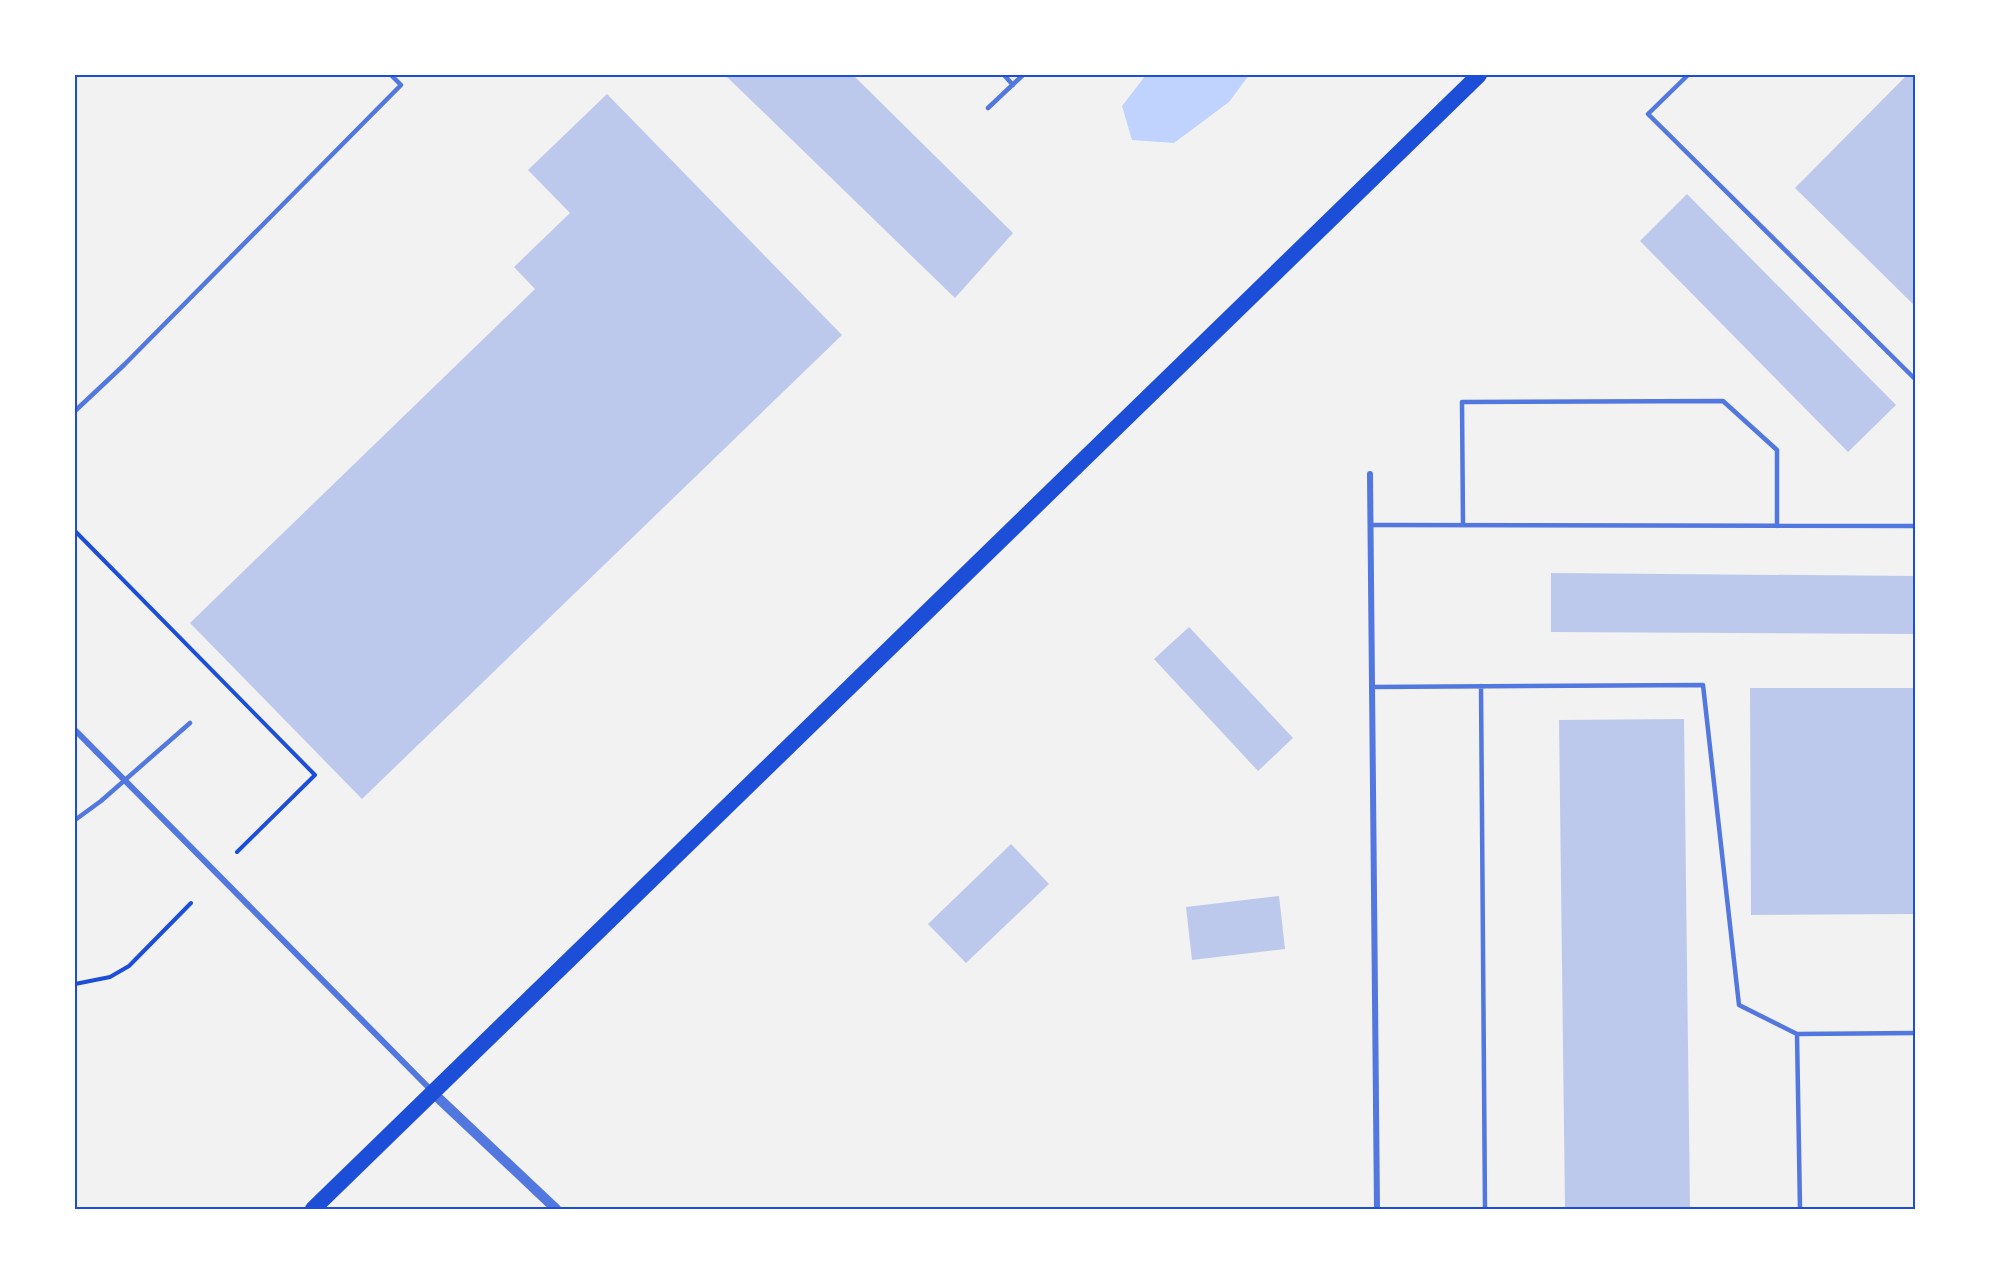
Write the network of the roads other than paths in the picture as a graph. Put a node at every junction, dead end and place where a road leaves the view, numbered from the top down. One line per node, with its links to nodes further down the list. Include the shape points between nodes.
1 (391, 75): 9 (lane, via 401,85)
2 (1004, 75): 6 (lane)
3 (1023, 75): 6 (lane)
4 (1479, 75): 23 (highway)
5 (1688, 75): 8 (lane, via 1648,114)
6 (1013, 85): 7 (lane)
7 (988, 108)
8 (1916, 380)
9 (75, 411)
10 (1370, 474): 11 (street)
11 (1371, 525): 12 (lane); 16 (street)
12 (1462, 525): 13 (lane); 13 (lane, via 1462,402 1723,401 1777,450)
13 (1777, 526): 14 (lane)
14 (1916, 526)
15 (1481, 686): 16 (lane); 22 (lane, via 1703,685 1739,1005); 27 (lane)
16 (1372, 687): 26 (street)
17 (190, 723): 19 (lane)
18 (75, 730): 19 (street)
19 (124, 780): 20 (lane); 23 (street)
20 (75, 820)
21 (1916, 1033): 22 (lane)
22 (1797, 1034): 28 (lane)
23 (432, 1092): 24 (highway); 25 (street)
24 (313, 1209)
25 (556, 1209)
26 (1377, 1209)
27 (1485, 1209)
28 (1800, 1209)

